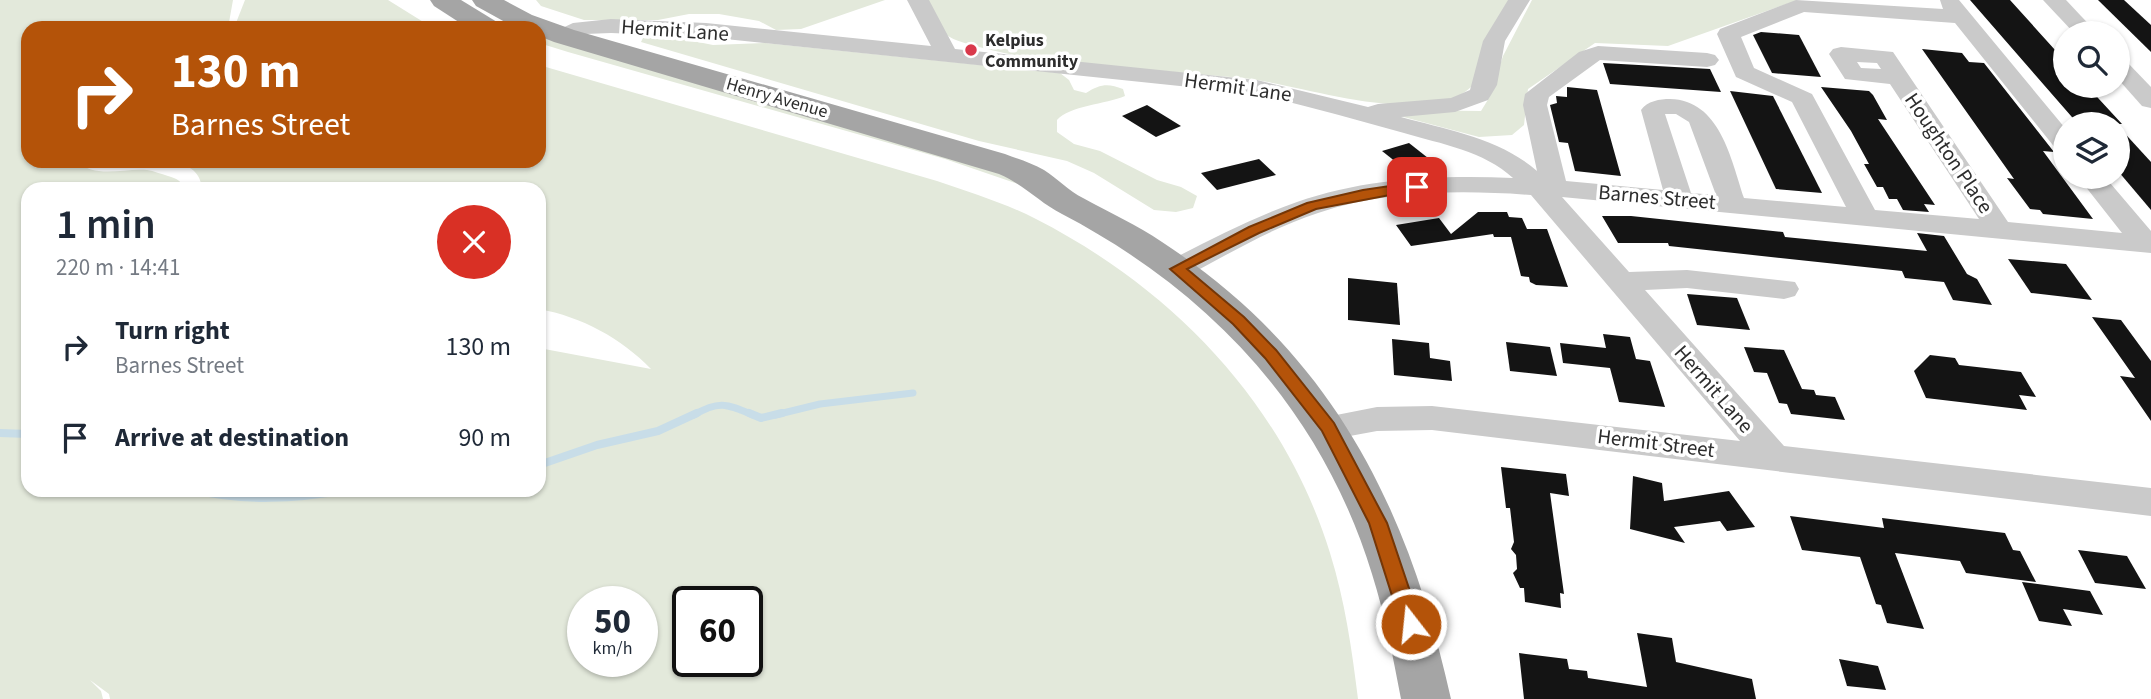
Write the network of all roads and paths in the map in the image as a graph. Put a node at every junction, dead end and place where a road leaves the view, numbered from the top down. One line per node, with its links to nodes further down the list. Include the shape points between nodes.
1 (443, 0): 7 (main road)
2 (485, 0): 8 (main road, Henry Avenue)
3 (918, 0): 11 (street)
4 (1519, 0): 16 (street, via 1494,41 1479,95 1455,105 1386,109)
5 (2054, 0): 9 (street)
6 (1954, 8): 17 (street); 22 (street, via 1802,5 1728,33 1744,72 1803,99)
7 (476, 21)
8 (522, 21)
9 (2074, 21)
10 (552, 43): 11 (street, Hermit Lane, via 591,27 651,27); 25 (main road, Henry Avenue, via 1010,189 1066,202)
11 (946, 54): 16 (street, Hermit Lane, via 1257,87)
12 (1707, 60): 18 (street, via 1598,53 1537,94)
13 (2130, 77): 15 (street)
14 (1899, 78): 23 (street, Houghton Place)
15 (2148, 94)
16 (1373, 116): 18 (street, Hermit Lane, via 1492,152)
17 (2053, 129)
18 (1546, 187): 20 (street, Barnes Street); 25 (street, Barnes Street, via 1440,185 1336,200 1287,215); 26 (street, Hermit Lane)
19 (2101, 189): 24 (street)
20 (1679, 200): 21 (street, Barnes Street); 21 (street, via 1653,115 1658,107 1684,109 1699,118)
21 (1733, 204): 22 (street, Barnes Street)
22 (1865, 216): 23 (street, Barnes Street)
23 (1999, 229): 24 (street, Barnes Street)
24 (2148, 243)
25 (1177, 269): 28 (main road, Henry Avenue, via 1239,321)
26 (1621, 282): 27 (street, via 1687,279); 29 (street, Hermit Lane)
27 (1784, 289)
28 (1328, 428): 29 (street, Hermit Street, via 1377,419 1432,418); 31 (main road, Henry Avenue, via 1390,554 1417,648)
29 (1774, 458): 30 (street, Hermit Street)
30 (2151, 502)
31 (1426, 699)

